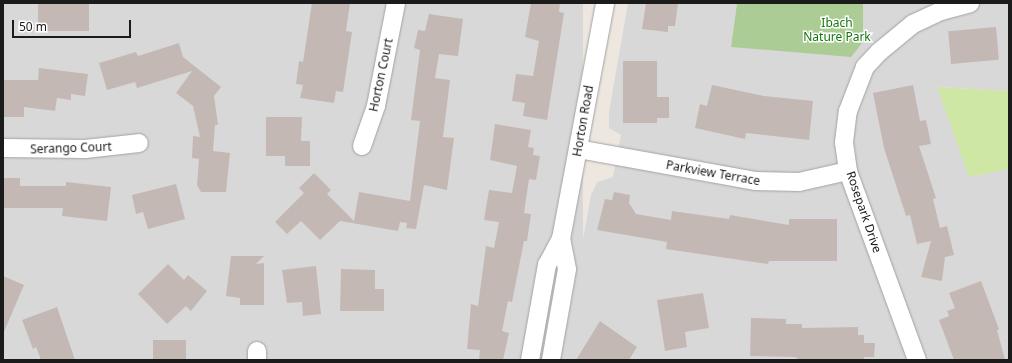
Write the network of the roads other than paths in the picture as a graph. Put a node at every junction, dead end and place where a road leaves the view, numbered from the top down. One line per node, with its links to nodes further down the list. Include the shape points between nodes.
1 (396, 3): 5 (street, Horton Court, via 376,106)
2 (605, 3): 7 (street, Horton Road)
3 (970, 3): 8 (street, Rosepark Drive, via 941,11 914,24 879,52 865,67 848,111 844,142)
4 (139, 142): 6 (street, Serango Court, via 98,148)
5 (362, 146)
6 (3, 148)
7 (578, 149): 8 (street, Parkview Terrace, via 763,182 799,182); 9 (street, Horton Road)
8 (848, 171): 12 (street, Rosepark Drive)
9 (561, 239): 10 (street, Horton Road, via 547,266); 11 (street, Horton Road, via 567,269)
10 (530, 360)
11 (551, 360)
12 (917, 360)

